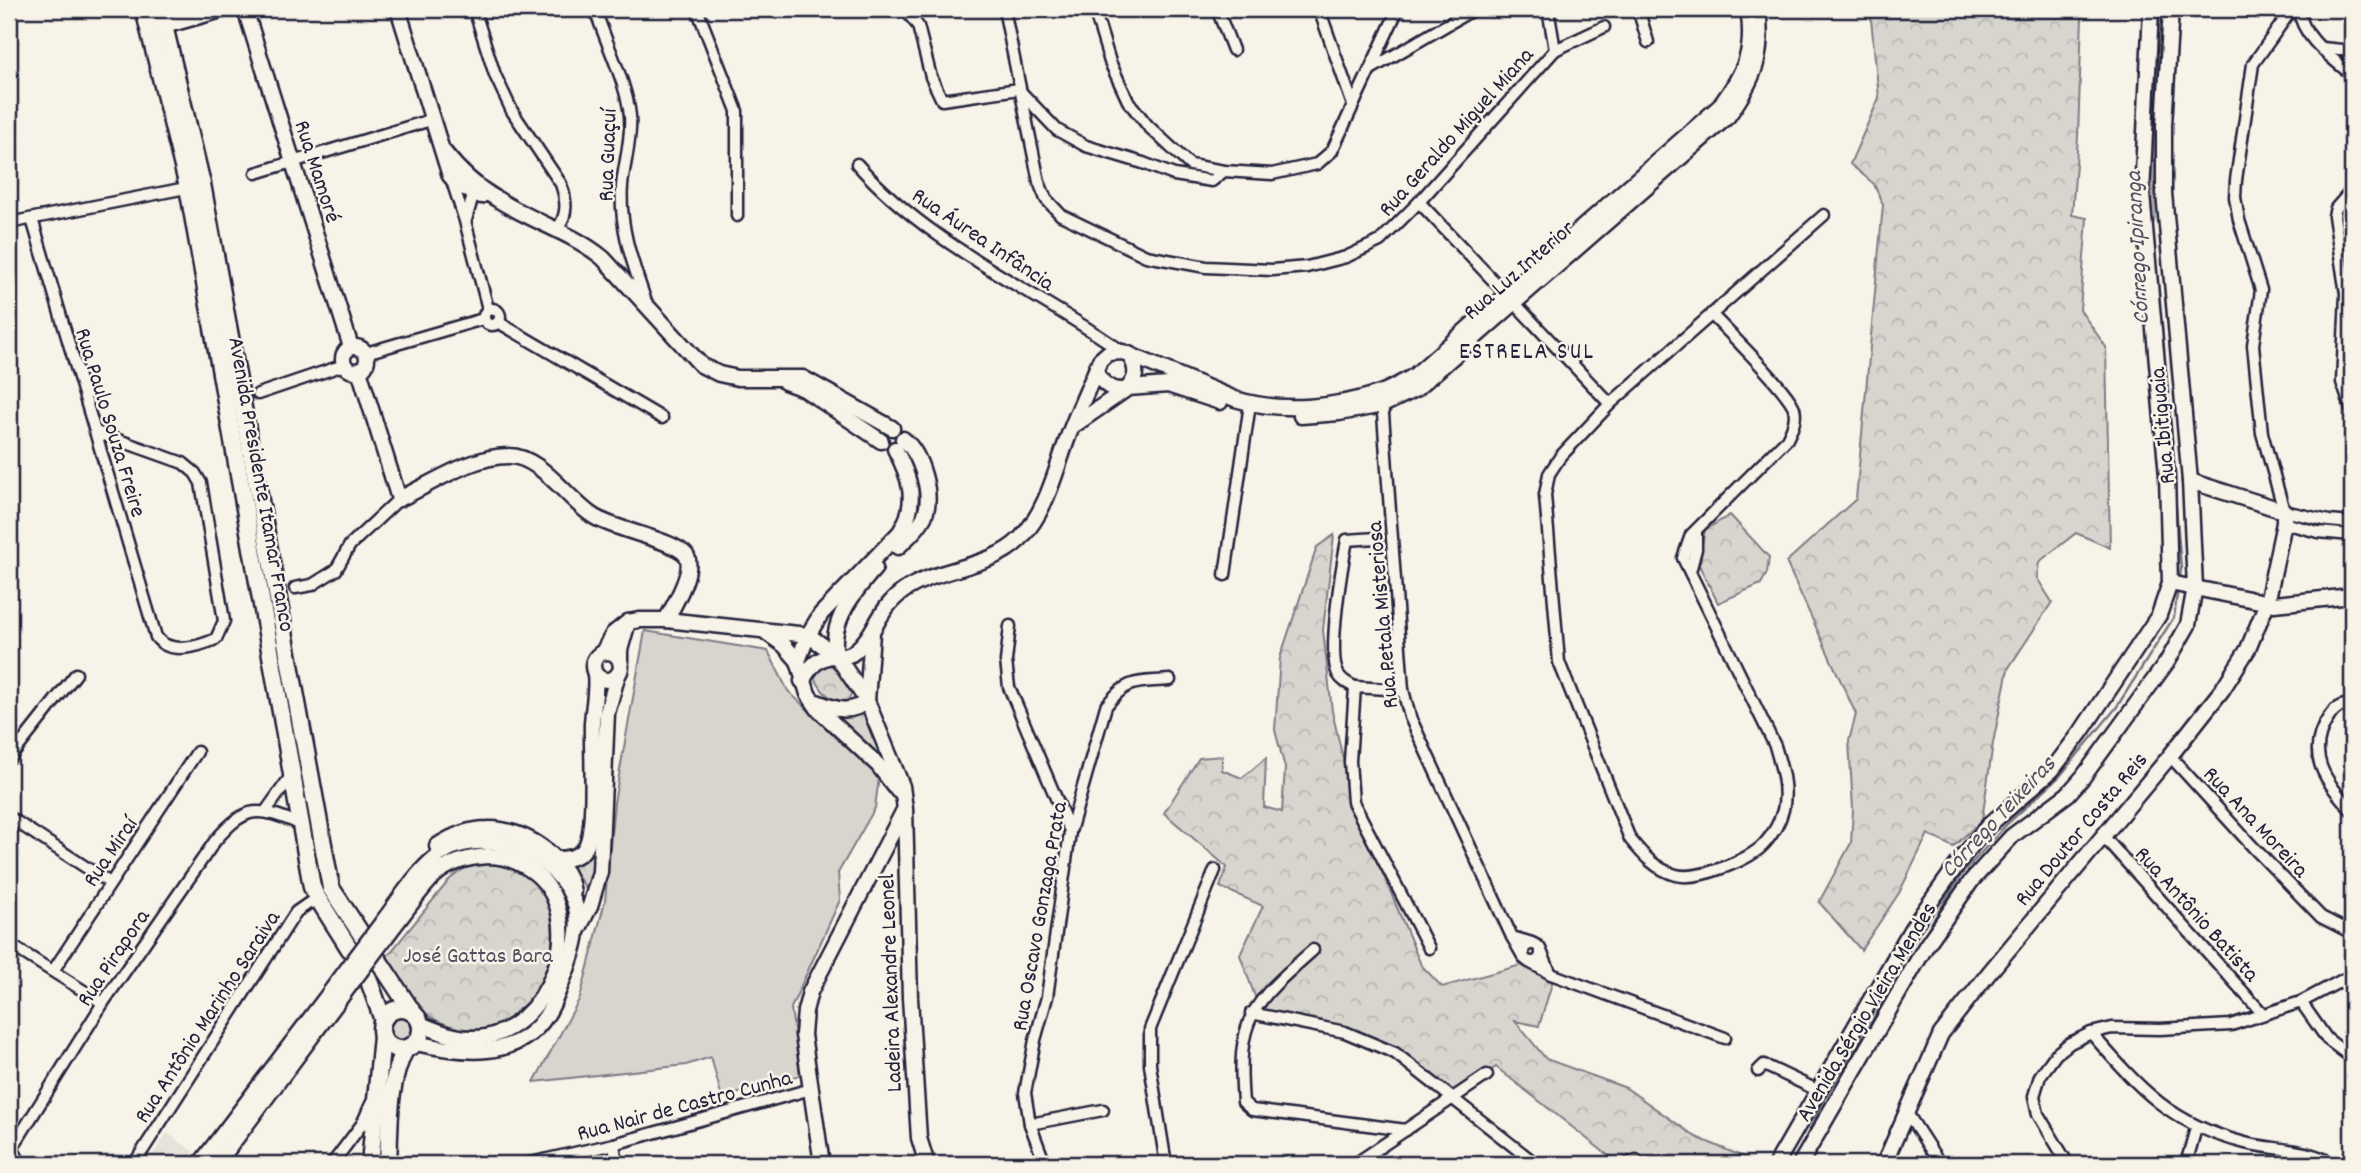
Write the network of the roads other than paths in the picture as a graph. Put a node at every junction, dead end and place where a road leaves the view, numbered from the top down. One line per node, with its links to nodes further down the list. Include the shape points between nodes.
1 (144, 9): 43 (main road, Avenida Presidente Itamar Franco)
2 (149, 9): 24 (main road, via 156,24)
3 (160, 9): 24 (main road, Avenida Presidente Itamar Franco)
4 (225, 9): 24 (main road)
5 (245, 9): 38 (main road, Rua Mamoré)
6 (398, 9): 36 (main road)
7 (474, 9): 52 (street, Rua Guaçuí, via 512,111 561,184 566,206)
8 (595, 9): 54 (street, Rua Guaçuí, via 628,99 631,121 623,212 629,256)
9 (697, 9): 48 (street, via 737,111)
10 (905, 9): 33 (street, via 918,26 942,100)
11 (1004, 9): 33 (street, Rua Geraldo Miguel Miana)
12 (1094, 9): 40 (street, via 1110,62 1128,101 1148,126 1190,165)
13 (1217, 9): 28 (street)
14 (1319, 9): 34 (street)
15 (1398, 9): 31 (street)
16 (1474, 9): 31 (street)
17 (1548, 9): 29 (street)
18 (1639, 9): 26 (street)
19 (1748, 9): 53 (main road, Rua Luz Interior, via 1746,64 1720,106)
20 (1758, 9): 53 (main road, Rua Luz Interior, via 1759,55 1749,86 1728,116)
21 (2151, 9): 35 (main road, Rua Ibitiguaia)
22 (2171, 9): 35 (main road, Rua Ibitiguaia)
23 (2294, 10): 27 (street); 79 (street, via 2253,64 2235,197 2261,290 2253,345 2256,380 2262,433)
24 (164, 26): 43 (main road, Avenida Presidente Itamar Franco)
25 (1604, 27): 29 (street, Rua Geraldo Miguel Miana)
26 (1648, 42)
27 (2322, 48): 30 (street); 32 (street)
28 (1233, 50)
29 (1555, 50): 46 (street, Rua Geraldo Miguel Miana)
30 (2352, 51)
31 (1370, 70): 34 (street)
32 (2352, 75)
33 (1019, 89): 40 (street, via 1057,130 1086,146 1174,175 1212,181); 46 (street, Rua Geraldo Miguel Miana, via 1046,199 1061,215 1146,256 1206,267 1307,267 1346,257 1380,240)
34 (1353, 105): 40 (street, via 1332,151 1317,164 1272,174)
35 (2156, 111): 77 (main road, Rua Ibitiguaia); 84 (main road, Rua Ibitiguaia, via 2142,194 2167,476)
36 (434, 119): 37 (main road); 38 (street)
37 (444, 152): 42 (main road); 44 (main road)
38 (292, 162): 41 (street); 58 (main road, Rua Mamoré)
39 (857, 164): 57 (street, Rua Áurea Infância, via 883,193 951,245)
40 (1224, 171)
41 (256, 173)
42 (450, 176): 44 (main road); 50 (street)
43 (195, 186): 49 (street); 112 (main road, Avenida Presidente Itamar Franco); 143 (main road, Avenida Presidente Itamar Franco, via 331,888)
44 (475, 189): 50 (street); 52 (main road)
45 (2352, 190): 70 (street, via 2336,208 2334,226 2346,294 2343,382)
46 (1419, 202): 53 (street)
47 (1824, 215): 56 (street)
48 (737, 216)
49 (32, 219): 51 (street); 74 (street, Rua Paulo Souza Freire)
50 (465, 221): 55 (street)
51 (9, 223)
52 (557, 230): 54 (main road, via 603,258)
53 (1510, 299): 67 (main road, Rua Luz Interior); 68 (street)
54 (648, 306): 64 (main road, via 701,365 728,376)
55 (486, 314): 59 (street); 71 (street, via 488,325 498,322)
56 (1711, 314): 68 (street); 68 (street, via 1794,407 1794,424 1787,439 1686,545 1684,558 1775,746 1784,774 1783,810 1764,845 1701,875 1679,876 1660,869 1630,839 1559,662 1546,483 1560,457)
57 (1098, 334): 60 (street, Rua Áurea Infância); 62 (street)
58 (351, 347): 59 (main road); 61 (main road, via 344,353)
59 (366, 353): 63 (main road)
60 (1126, 353): 62 (main road, via 1108,353); 65 (main road, via 1135,364 1136,375); 69 (main road, Rua Luz Interior)
61 (344, 365): 63 (main road); 66 (street)
62 (1098, 366): 65 (main road, via 1107,386); 73 (main road)
63 (359, 370): 78 (main road)
64 (767, 378): 72 (main road, via 803,378); 75 (main road, via 804,388)
65 (1126, 389): 69 (main road, Rua Luz Interior, via 1168,385); 73 (main road)
66 (258, 394)
67 (1382, 399): 69 (main road, Rua Luz Interior); 105 (street, Rua Petala Misteriosa)
68 (1610, 404)
69 (1249, 408): 83 (street)
70 (2352, 411)
71 (662, 418)
72 (892, 428): 75 (main road); 76 (main road, via 902,433)
73 (1071, 429): 93 (main road, via 1040,512 1017,541 999,554 911,586 891,601)
74 (96, 432): 74 (street, Rua Paulo Souza Freire, via 156,637 174,648 216,639 224,621 201,483 183,463)
75 (881, 441): 76 (main road, via 886,447)
76 (899, 444): 88 (main road, via 911,488 907,522); 97 (main road, via 911,446 922,467 926,514 873,570 842,614 834,638)
77 (2190, 481): 79 (main road); 84 (main road, Rua Ibitiguaia)
78 (399, 499): 85 (street, via 351,545 336,570 312,585); 89 (main road, via 480,460 510,455 533,462 593,516 686,554 685,581)
79 (2284, 517): 80 (street); 81 (street, via 2318,532); 87 (main road, Rua Doutor Costa Reis)
80 (2352, 523)
81 (2352, 535)
82 (1377, 538): 104 (street, via 1347,540 1337,598 1335,664 1338,675)
83 (1225, 575)
84 (2182, 585): 87 (main road); 152 (main road, Avenida Sérgio Vieira Mendes, via 2043,779 1988,827 1964,855 1912,928); 178 (main road, Avenida Sérgio Vieira Mendes, via 2188,625 2160,672 2068,794 2012,836 1972,880 1926,946)
85 (295, 588)
86 (2352, 596): 87 (main road)
87 (2267, 603): 110 (main road, Rua Doutor Costa Reis, via 2248,649)
88 (821, 614): 94 (main road); 95 (main road)
89 (666, 620): 90 (main road); 92 (main road)
90 (628, 622): 96 (main road, via 613,634); 99 (main road)
91 (1010, 626): 118 (street, via 1009,687)
92 (765, 632): 94 (main road); 98 (main road)
93 (872, 632): 97 (main road, via 852,654); 107 (main road)
94 (784, 633): 95 (main road)
95 (808, 635): 97 (main road, Ladeira Alexandre Leonel); 98 (main road)
96 (603, 652): 99 (main road, via 615,654); 101 (main road, via 594,661)
97 (836, 656): 103 (main road, via 817,662); 107 (main road, Ladeira Alexandre Leonel)
98 (798, 662): 103 (main road)
99 (619, 668): 101 (main road, via 607,680); 127 (main road, via 607,713 600,872)
100 (76, 674): 111 (street)
101 (594, 674): 120 (main road, via 590,831 583,851)
102 (1170, 680): 118 (street, Rua Oscavo Gonzaga Prata, via 1129,684 1106,706)
103 (802, 681): 106 (main road)
104 (1355, 687): 105 (street); 131 (street, via 1350,761 1353,802)
105 (1403, 691): 129 (street, Rua Petala Misteriosa, via 1410,717)
106 (812, 700): 107 (main road, via 845,711); 113 (main road, via 877,765)
107 (867, 701): 113 (main road, Ladeira Alexandre Leonel, via 902,786)
108 (2352, 705): 115 (street, via 2334,711 2324,725 2318,751 2327,781)
109 (197, 752): 122 (street, Rua Miraí)
110 (2170, 756): 119 (main road, Rua Doutor Costa Reis); 128 (street, Rua Ana Moreira, via 2321,917)
111 (9, 759)
112 (291, 776): 114 (street); 117 (main road, Avenida Presidente Itamar Franco)
113 (904, 803): 151 (main road, via 810,992 803,1035); 172 (main road, Ladeira Alexandre Leonel, via 919,1138)
114 (266, 811): 117 (street); 140 (street, Rua Pirapora, via 242,816 215,841)
115 (2352, 811)
116 (9, 817): 122 (street)
117 (300, 824): 123 (main road, Avenida Presidente Itamar Franco)
118 (1070, 832): 157 (street, Rua Oscavo Gonzaga Prata, via 1047,997 1025,1093)
119 (2104, 837): 142 (street, Rua Antônio Batista); 156 (main road, Rua Doutor Costa Reis, via 1941,1034)
120 (556, 859): 124 (main road, via 572,883); 125 (main road, via 516,834 489,829 458,835 421,859)
121 (1215, 870): 174 (street, via 1150,1029 1150,1065)
122 (110, 883): 135 (street, Rua Miraí)
123 (319, 902): 144 (main road, Avenida Presidente Itamar Franco, via 368,978); 163 (street, Rua Antônio Marinho Saraiva, via 309,902 296,912)
124 (574, 902): 125 (main road, via 536,858 508,844 482,841 442,852); 127 (main road)
125 (395, 906): 126 (main road)
126 (389, 923): 138 (main road, bridge); 143 (main road, via 434,876 458,862 491,856 512,859 532,871 552,892 561,915 562,941 546,989 520,1022 507,1031 473,1038 442,1033)
127 (577, 932): 147 (main road, via 547,1015 522,1040 467,1052)
128 (2352, 933)
129 (1512, 937): 130 (street); 134 (street, Rua Petala Misteriosa)
130 (1537, 947): 134 (street, via 1537,960); 134 (street, via 1524,947); 136 (street)
131 (1429, 948)
132 (11, 950): 135 (street)
133 (1313, 950): 141 (street, via 1268,990)
134 (1526, 960): 136 (street)
135 (53, 971): 140 (street)
136 (1551, 974): 146 (street)
137 (2352, 975): 139 (street)
138 (333, 998): 164 (main road); 165 (main road)
139 (2301, 1002): 142 (street); 148 (street, via 2315,1025)
140 (103, 1003): 161 (street, Rua Pirapora)
141 (1251, 1013): 154 (street, via 1345,1032 1395,1053); 159 (street, via 1242,1041 1240,1072 1242,1102 1252,1110)
142 (2263, 1014): 145 (street, via 2231,1024 2112,1028)
143 (416, 1019): 144 (main road, via 397,1010); 147 (main road, via 419,1037)
144 (383, 1028): 147 (main road, via 389,1045 400,1049); 153 (main road)
145 (2091, 1033): 158 (street, via 2134,1083); 181 (street, via 2056,1054 2040,1076 2034,1096 2038,1114)
146 (1725, 1038)
147 (411, 1045): 168 (main road, via 400,1059 394,1080)
148 (2352, 1058)
149 (1758, 1071): 152 (street, via 1767,1066)
150 (1487, 1075): 154 (street)
151 (811, 1090): 160 (street, Rua Nair de Castro Cunha); 171 (main road)
152 (1817, 1090): 177 (main road, Avenida Sérgio Vieira Mendes)
153 (376, 1094): 166 (street, via 362,1124); 167 (main road)
154 (1452, 1099): 159 (street); 176 (street)
155 (1103, 1110): 157 (street)
156 (1906, 1113): 179 (main road, Rua Doutor Costa Reis); 180 (street)
157 (1030, 1124): 173 (street, Rua Oscavo Gonzaga Prata)
158 (2196, 1128): 182 (street); 183 (street)
159 (1406, 1130): 175 (street)
160 (614, 1144): 169 (street, Rua Nair de Castro Cunha); 170 (street)
161 (10, 1149): 162 (main road)
162 (19, 1164)
163 (134, 1164)
164 (200, 1164)
165 (217, 1164)
166 (332, 1164)
167 (370, 1164)
168 (388, 1164)
169 (526, 1164)
170 (617, 1164)
171 (822, 1164)
172 (928, 1164)
173 (1045, 1164)
174 (1167, 1164)
175 (1355, 1164)
176 (1536, 1164)
177 (1776, 1164)
178 (1800, 1164)
179 (1884, 1164)
180 (1940, 1164)
181 (2068, 1164)
182 (2186, 1164)
183 (2333, 1164)

